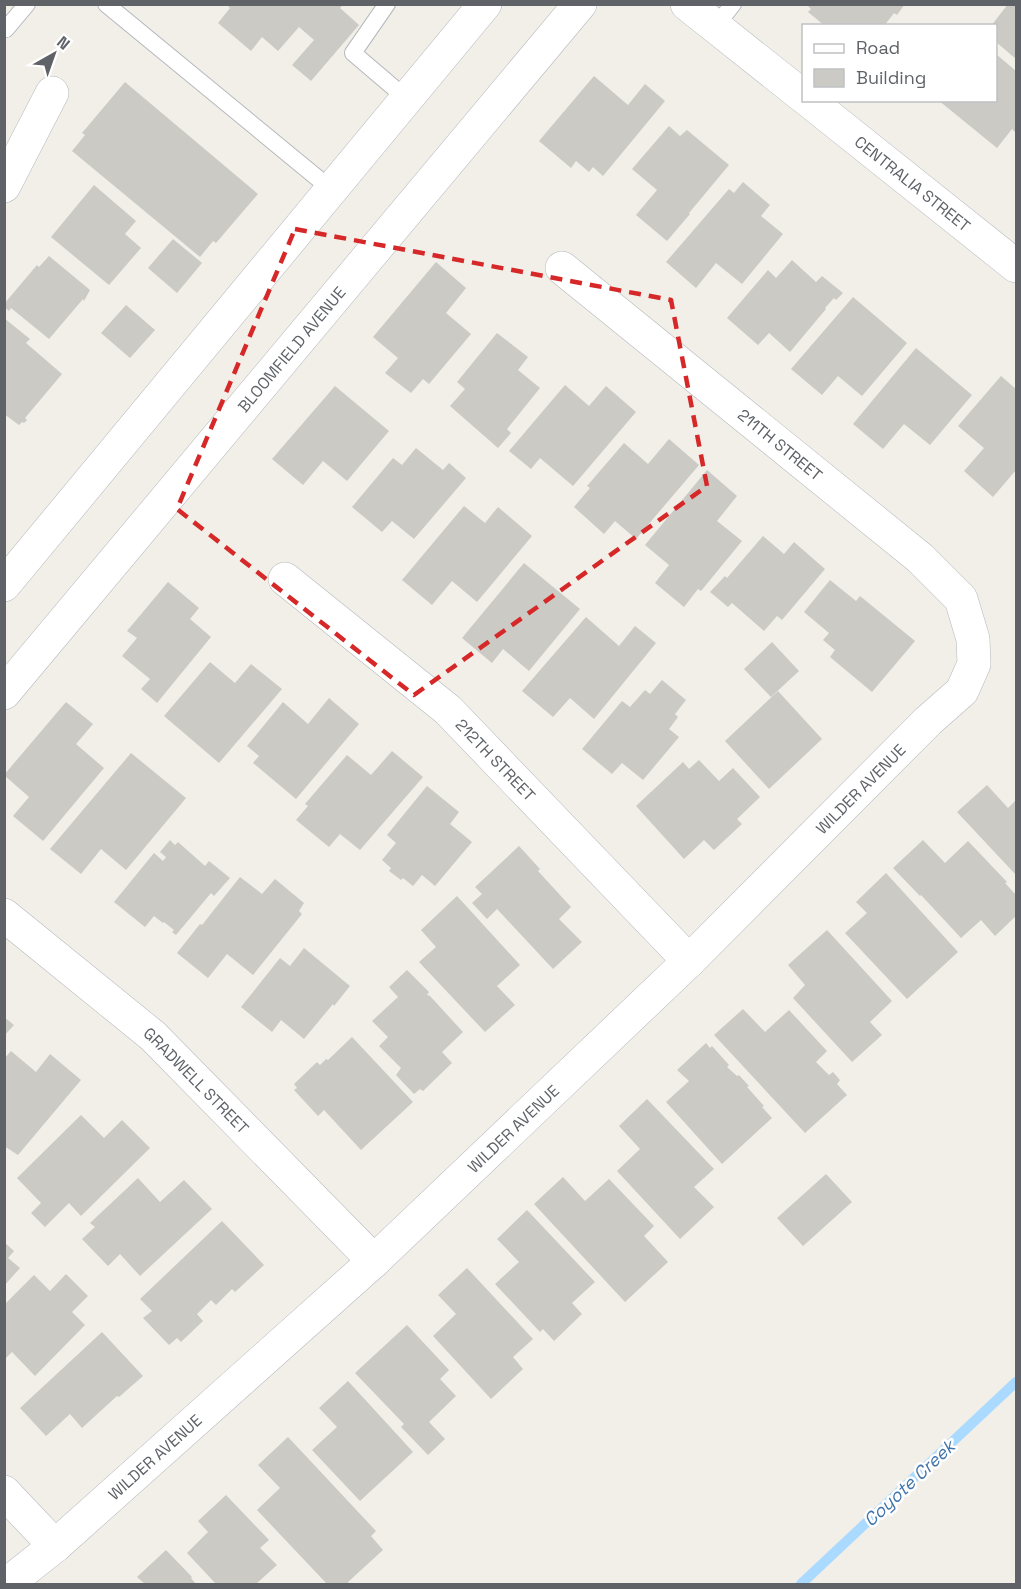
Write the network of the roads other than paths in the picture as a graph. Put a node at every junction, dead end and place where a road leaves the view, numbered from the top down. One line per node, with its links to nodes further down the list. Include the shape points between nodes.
1 (27, 4): 8 (lane)
2 (106, 4): 14 (lane)
3 (387, 4): 11 (lane, via 353,53)
4 (485, 4): 11 (street)
5 (580, 4): 20 (street, BLOOMFIELD AVENUE)
6 (687, 4): 7 (street)
7 (724, 16): 10 (street)
8 (4, 28)
9 (52, 93): 13 (street)
10 (802, 95)
11 (408, 99): 14 (street)
12 (811, 102): 15 (street, CENTRALIA STREET)
13 (4, 186)
14 (332, 190): 18 (street)
15 (1013, 257)
16 (562, 268): 19 (street, 211TH STREET, via 920,558 961,599)
17 (285, 579): 22 (street, 212TH STREET, via 448,710)
18 (4, 585)
19 (973, 639): 22 (street, WILDER AVENUE, via 974,664 962,691 928,720)
20 (4, 693)
21 (4, 915): 23 (street, GRADWELL STREET, via 153,1036)
22 (688, 961): 23 (street, WILDER AVENUE)
23 (374, 1261): 25 (street, WILDER AVENUE)
24 (4, 1492): 25 (street)
25 (55, 1546): 26 (street, WILDER AVENUE)
26 (7, 1584)

